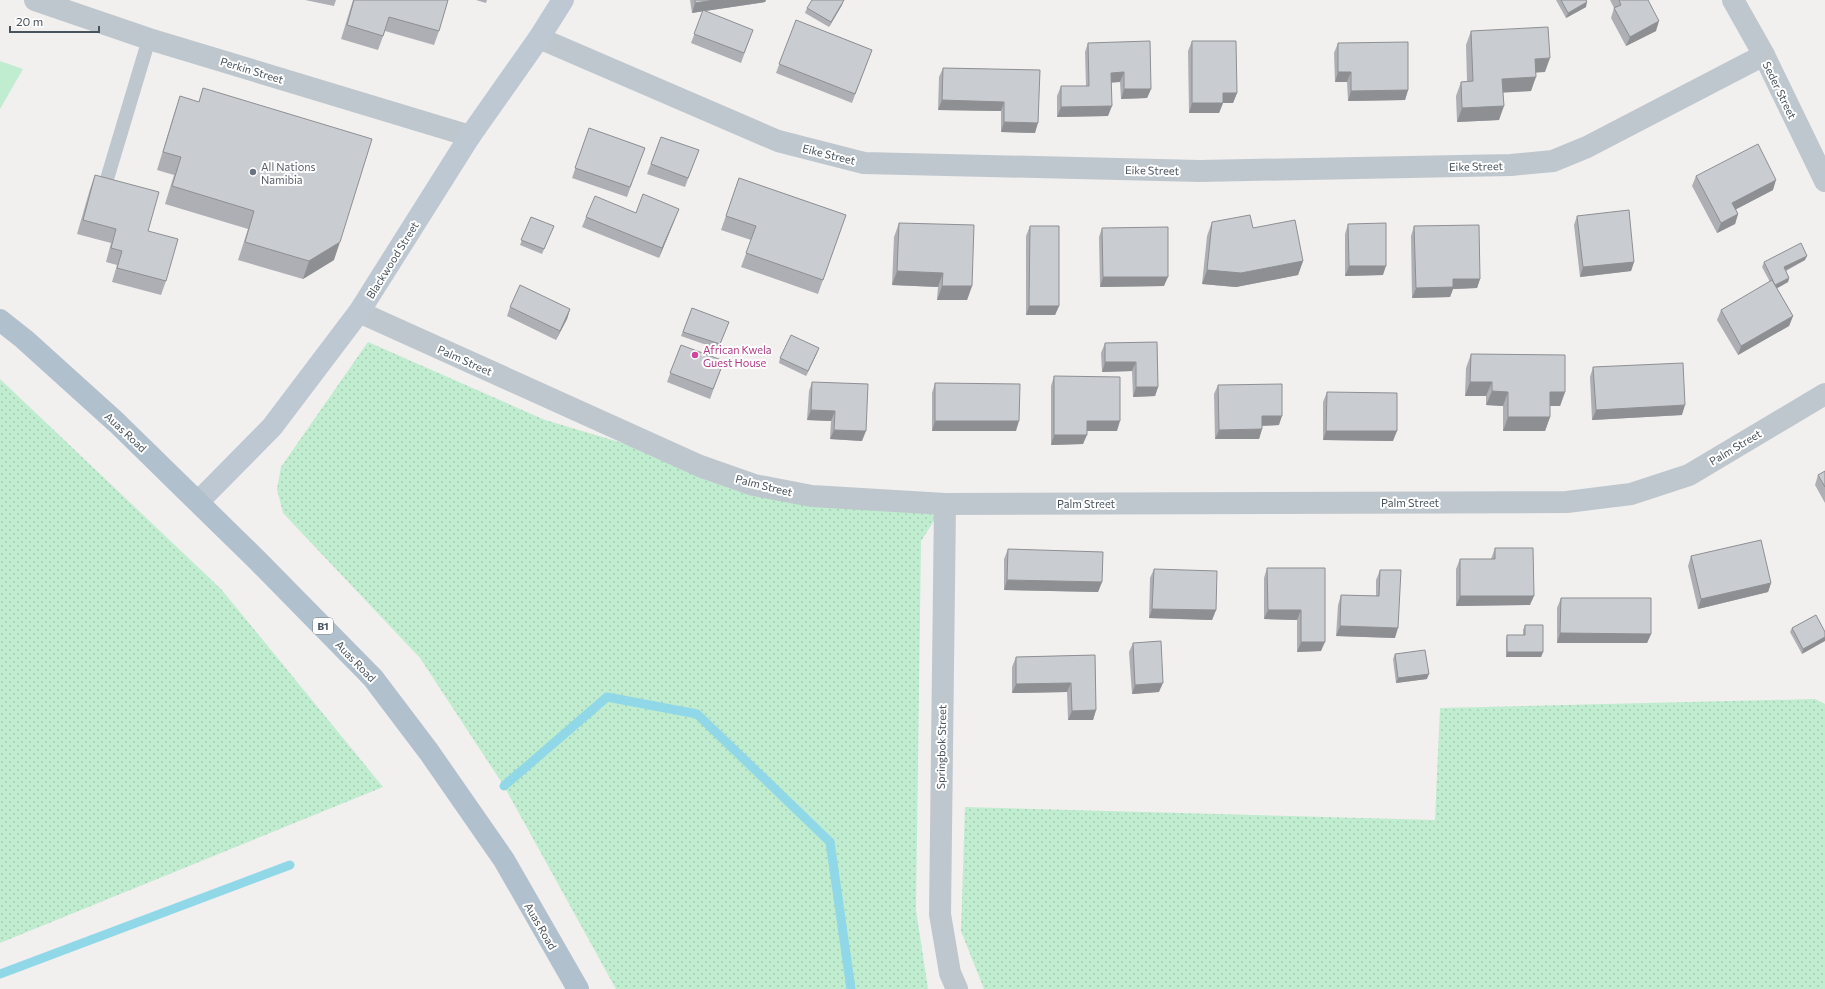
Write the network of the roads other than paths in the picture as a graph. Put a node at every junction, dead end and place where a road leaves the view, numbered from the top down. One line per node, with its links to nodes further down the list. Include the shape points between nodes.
1 (35, 0): 5 (street, Perkin Street)
2 (563, 0): 4 (street, Blackwood Street)
3 (1733, 0): 6 (street, Seder Street)
4 (538, 38): 6 (street, Eike Street, via 778,141 864,162 1200,171 1512,165 1552,161 1587,147); 7 (street, Blackwood Street)
5 (149, 39): 7 (street, Perkin Street); 8 (lane)
6 (1764, 55): 9 (street, Seder Street)
7 (470, 136): 10 (street, Blackwood Street)
8 (107, 179)
9 (1825, 181)
10 (359, 312): 13 (street, Blackwood Street, via 272,427); 14 (street, Palm Street, via 700,466 754,485 812,496)
11 (0, 320): 13 (main road, Auas Road / B1, via 117,423)
12 (1825, 394): 14 (street, Palm Street, via 1689,475 1631,494 1567,502)
13 (199, 502): 15 (main road, Auas Road / B1, via 373,678 429,752 504,860)
14 (945, 504): 16 (street, Springbok Street, via 940,914 950,973)
15 (578, 989)
16 (957, 989)

